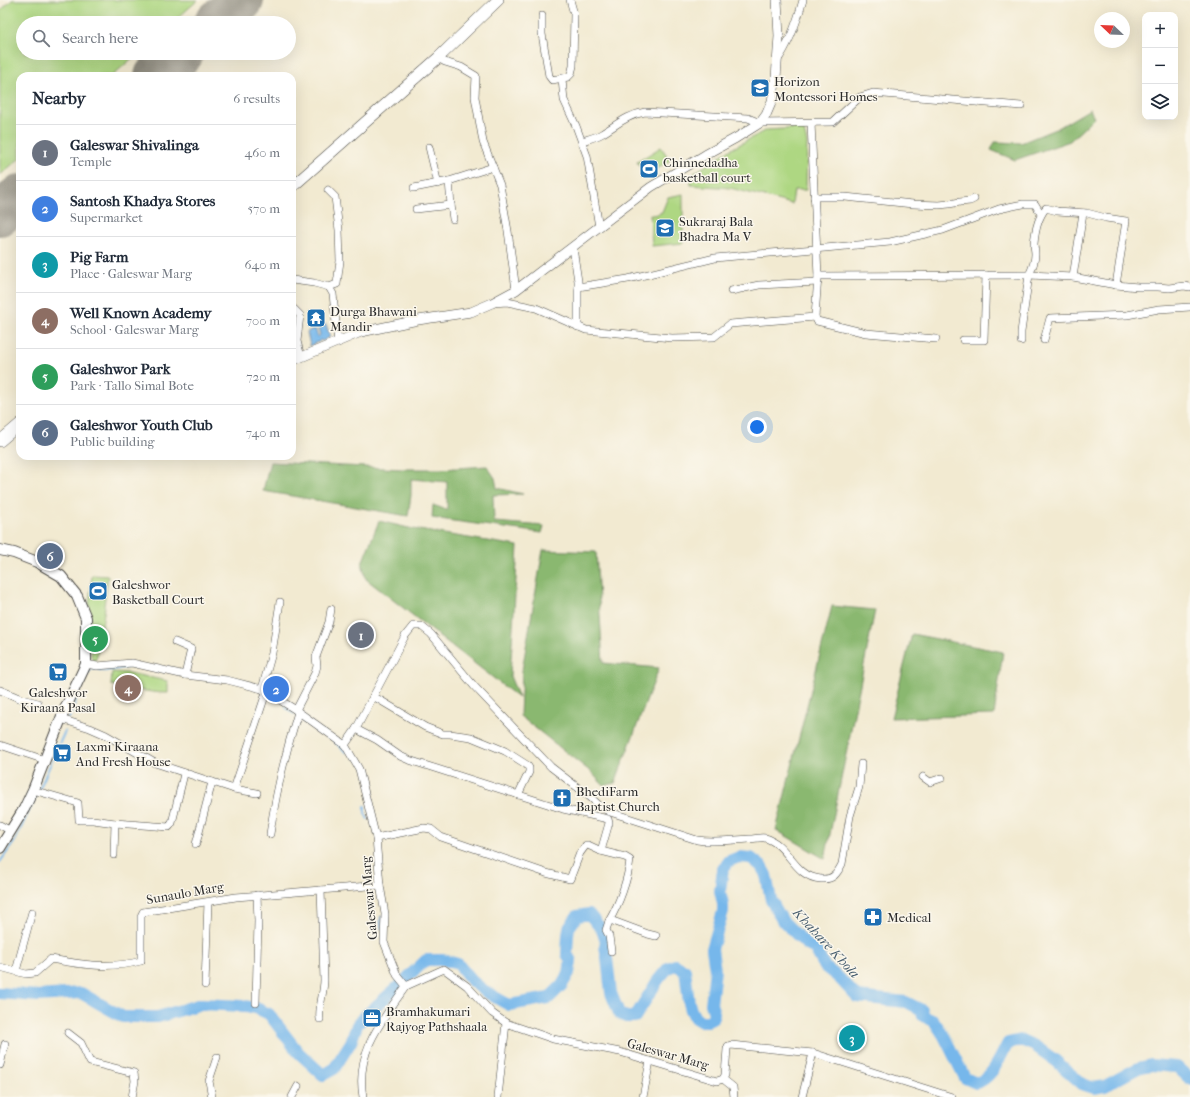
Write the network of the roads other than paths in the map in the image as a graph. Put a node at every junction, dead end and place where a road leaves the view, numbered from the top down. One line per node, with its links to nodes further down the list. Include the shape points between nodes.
1 (498, 0): 6 (main road)
2 (570, 0): 8 (street, via 574,14 573,66 571,74)
3 (777, 0): 7 (street)
4 (803, 0): 7 (street, via 786,49)
5 (542, 16): 8 (street, via 542,34 549,76 552,80)
6 (438, 58): 14 (street, via 476,76 474,97 483,142); 16 (main road)
7 (777, 61): 10 (street, via 772,102)
8 (562, 79): 12 (street, via 564,100)
9 (1021, 106): 11 (street, via 873,93 860,97 833,122)
10 (760, 123): 11 (street); 12 (street, via 748,118 645,112 634,114 602,134); 27 (street, via 651,187)
11 (811, 123): 20 (street)
12 (582, 141): 27 (street)
13 (429, 147): 17 (street)
14 (493, 167): 15 (street); 39 (street, via 500,185)
15 (449, 181): 17 (street); 22 (street)
16 (296, 183)
17 (438, 184): 18 (street)
18 (414, 188)
19 (328, 190): 36 (street, via 335,197 340,261 337,284)
20 (814, 197): 21 (street, via 845,197 913,204 949,204); 29 (street)
21 (974, 199)
22 (451, 205): 23 (street); 26 (street)
23 (416, 209)
24 (1083, 213): 25 (street, via 1046,208); 32 (street); 35 (street, via 1126,221)
25 (1041, 214): 29 (street, via 1035,204 1023,204 999,209 943,230 890,242); 31 (street)
26 (453, 219)
27 (600, 227): 28 (street)
28 (573, 248): 37 (street); 39 (street)
29 (817, 249): 33 (street); 37 (street, via 715,258 628,279)
30 (986, 275): 31 (street); 33 (street); 47 (street, via 984,340)
31 (1029, 275): 32 (street); 49 (street, via 1020,332)
32 (1073, 277): 35 (street)
33 (818, 279): 40 (street); 44 (street)
34 (296, 281): 36 (street)
35 (1116, 285): 38 (street)
36 (329, 287): 50 (street, via 333,294)
37 (578, 287): 45 (street)
38 (1190, 287)
39 (516, 290): 41 (street)
40 (731, 291)
41 (492, 303): 45 (street, via 508,302 536,308); 50 (street, via 471,312 361,332)
42 (1190, 308): 48 (street, via 1159,309 1127,315 1050,318)
43 (296, 311): 51 (street, via 300,315 297,341)
44 (815, 317): 45 (street, via 730,324 714,337 672,338 586,330); 46 (street, via 817,321 866,333)
45 (578, 327)
46 (936, 340)
47 (963, 340)
48 (1044, 340)
49 (1021, 341)
50 (338, 343): 51 (street)
51 (301, 357): 52 (street)
52 (296, 359)
53 (16, 427): 54 (main road)
54 (0, 441)
55 (0, 550): 59 (main road, via 37,562 61,576 77,596 86,618)
56 (280, 602): 62 (street)
57 (331, 608): 65 (street, via 329,622 316,657 315,673)
58 (175, 642): 60 (street, via 191,649)
59 (86, 664): 60 (street, Galeswar Marg, via 97,666 132,663); 66 (main road)
60 (185, 675): 62 (street, Galeswar Marg, via 227,680)
61 (0, 690): 64 (street)
62 (264, 690): 65 (street, Galeswar Marg); 76 (street, via 265,696)
63 (373, 696): 67 (street); 71 (street, via 405,636 414,626 421,626 551,767 600,806 610,812 697,840 719,842 764,838 777,845 803,872 816,878 834,877 842,864 850,816 859,787); 79 (street, via 424,726 443,734 471,737 505,751 527,765 529,772)
64 (38, 703)
65 (297, 711): 69 (street, Galeswar Marg); 83 (street, via 278,781)
66 (61, 719): 70 (main road); 72 (street, via 106,734 155,763)
67 (356, 729): 69 (street); 79 (street, via 400,756)
68 (0, 745): 70 (street)
69 (345, 745): 84 (street, Galeswar Marg, via 359,769)
70 (46, 760): 77 (main road)
71 (861, 764)
72 (184, 774): 75 (street); 80 (street, via 169,827)
73 (923, 777): 74 (street, via 930,782)
74 (942, 778)
75 (212, 782): 76 (street); 85 (street)
76 (234, 789): 78 (street)
77 (33, 790): 80 (street, via 78,803 79,820); 82 (main road)
78 (257, 793)
79 (518, 795): 87 (street, via 608,819)
80 (115, 823): 88 (street)
81 (0, 825): 82 (street)
82 (11, 831): 86 (main road)
83 (270, 834)
84 (376, 838): 87 (street, via 431,828 448,840 570,879 580,853 586,845); 89 (street, Galeswar Marg)
85 (196, 844)
86 (0, 848)
87 (601, 851): 94 (street, via 630,860 623,888)
88 (114, 855)
89 (380, 885): 90 (street, Sunaulo Marg); 100 (street, Galeswar Marg, via 385,914 384,942 397,975)
90 (321, 890): 91 (street, Sunaulo Marg); 102 (street, via 324,980)
91 (257, 895): 92 (street, Sunaulo Marg); 101 (street)
92 (208, 902): 98 (street, Sunaulo Marg, via 143,912 141,961 97,966 51,959 35,973); 99 (street)
93 (32, 912): 98 (street)
94 (609, 922): 95 (street, via 613,921); 96 (street, via 606,930)
95 (656, 936)
96 (611, 951)
97 (0, 967): 98 (street, Sunaulo Marg)
98 (16, 971)
99 (205, 985)
100 (406, 986): 103 (street, Galeswar Marg, via 444,969); 115 (street, via 375,1030 363,1060)
101 (256, 1003)
102 (320, 1019)
103 (506, 1024): 108 (street, Galeswar Marg, via 553,1039 620,1052); 116 (street)
104 (68, 1032): 112 (street, via 81,1043 90,1062 134,1073)
105 (5, 1044): 109 (street)
106 (813, 1053): 110 (street, Galeswar Marg, via 731,1045 727,1049); 119 (street); 120 (street, Galeswar Marg)
107 (217, 1057): 113 (street, via 209,1081)
108 (650, 1061): 110 (street, Galeswar Marg, via 716,1081); 117 (street)
109 (0, 1065)
110 (723, 1080): 118 (street, via 733,1087)
111 (298, 1086): 114 (street)
112 (132, 1097)
113 (212, 1097)
114 (292, 1097)
115 (363, 1097)
116 (498, 1097)
117 (643, 1097)
118 (734, 1097)
119 (802, 1097)
120 (952, 1097)

